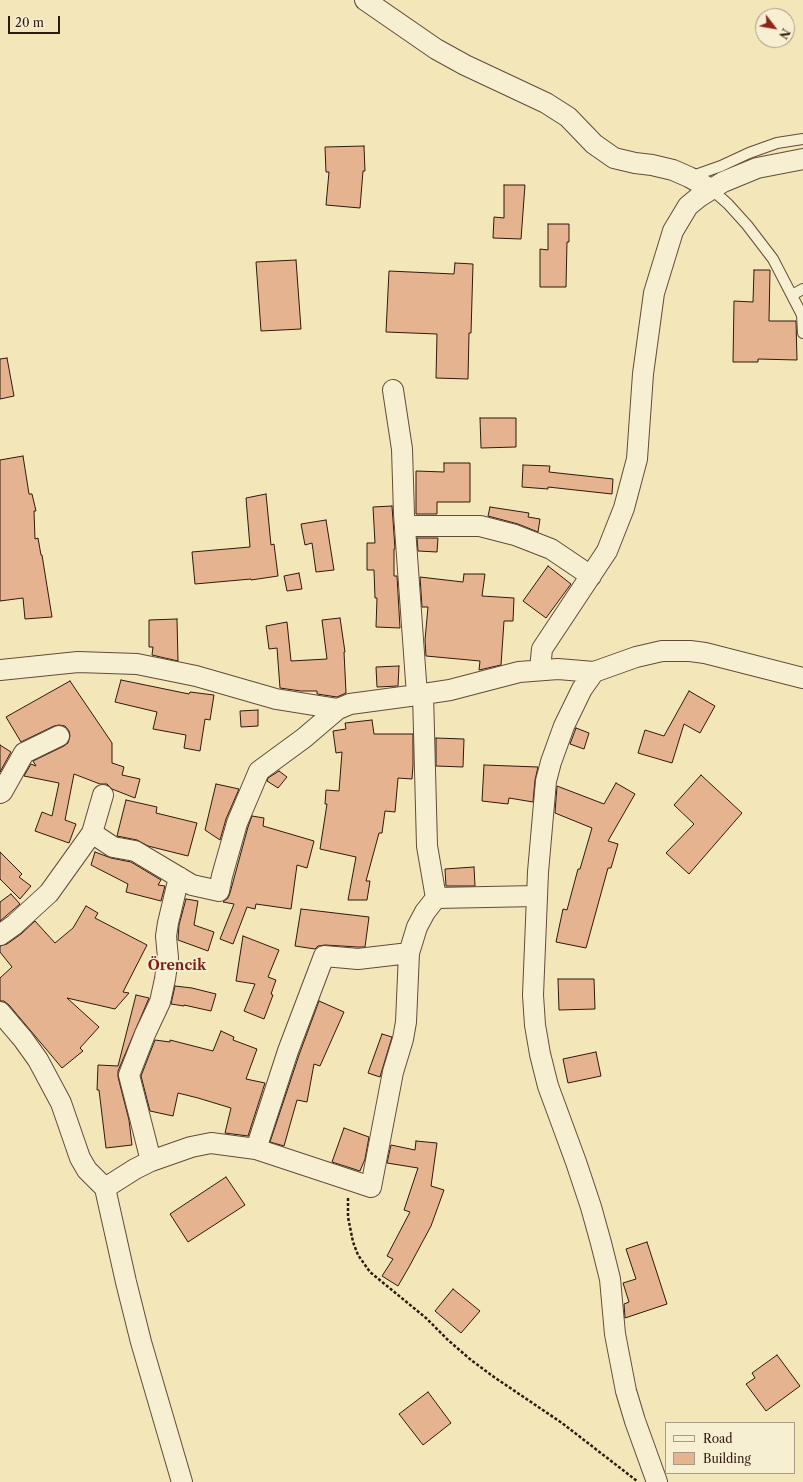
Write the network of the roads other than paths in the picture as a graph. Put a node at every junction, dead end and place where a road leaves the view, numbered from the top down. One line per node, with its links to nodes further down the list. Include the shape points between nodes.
1 (365, 0): 4 (street, via 436,49 546,103 568,117 594,144 614,158 673,170)
2 (803, 139): 4 (lane, via 777,143)
3 (803, 159): 5 (street, via 757,168)
4 (689, 177): 5 (street)
5 (711, 189): 7 (lane, via 733,209 773,259); 11 (street, via 688,206 670,238 654,293 643,374 637,459 624,508 607,551)
6 (803, 289): 7 (lane)
7 (792, 295): 8 (lane, via 802,315)
8 (803, 333)
9 (393, 390): 10 (street, via 402,449)
10 (405, 526): 11 (street, via 480,526 516,535 552,549); 16 (street)
11 (591, 576): 12 (street, via 542,649)
12 (540, 669): 14 (street); 16 (street)
13 (0, 670): 17 (street, via 78,662 137,664 196,676 276,698)
14 (594, 672): 15 (street, via 642,655 675,651 705,653); 23 (street, via 569,713 551,762 545,789)
15 (803, 678)
16 (420, 695): 17 (street, via 350,704); 24 (street, via 427,846)
17 (338, 709): 22 (street, via 259,771 237,823 219,891 192,885)
18 (59, 736): 19 (street, via 24,754)
19 (0, 793)
20 (103, 795): 21 (street)
21 (92, 833): 22 (street, via 113,847 135,851); 25 (street, via 49,893)
22 (179, 877): 29 (street, via 166,936 168,958 160,1002 129,1076)
23 (537, 896): 24 (street); 32 (street, via 533,994 540,1054 548,1086 576,1162 601,1243 610,1279 615,1334 626,1391)
24 (436, 898): 26 (street, via 417,927)
25 (0, 935)
26 (409, 953): 28 (street, via 358,959 324,956 288,1050); 28 (street, via 406,1022 393,1072 371,1187)
27 (0, 1012): 30 (street, via 38,1060 61,1103 80,1158 87,1170)
28 (256, 1149): 29 (street, via 211,1143)
29 (151, 1161): 30 (street)
30 (105, 1188): 31 (street, via 139,1335)
31 (182, 1482)
32 (657, 1482)

